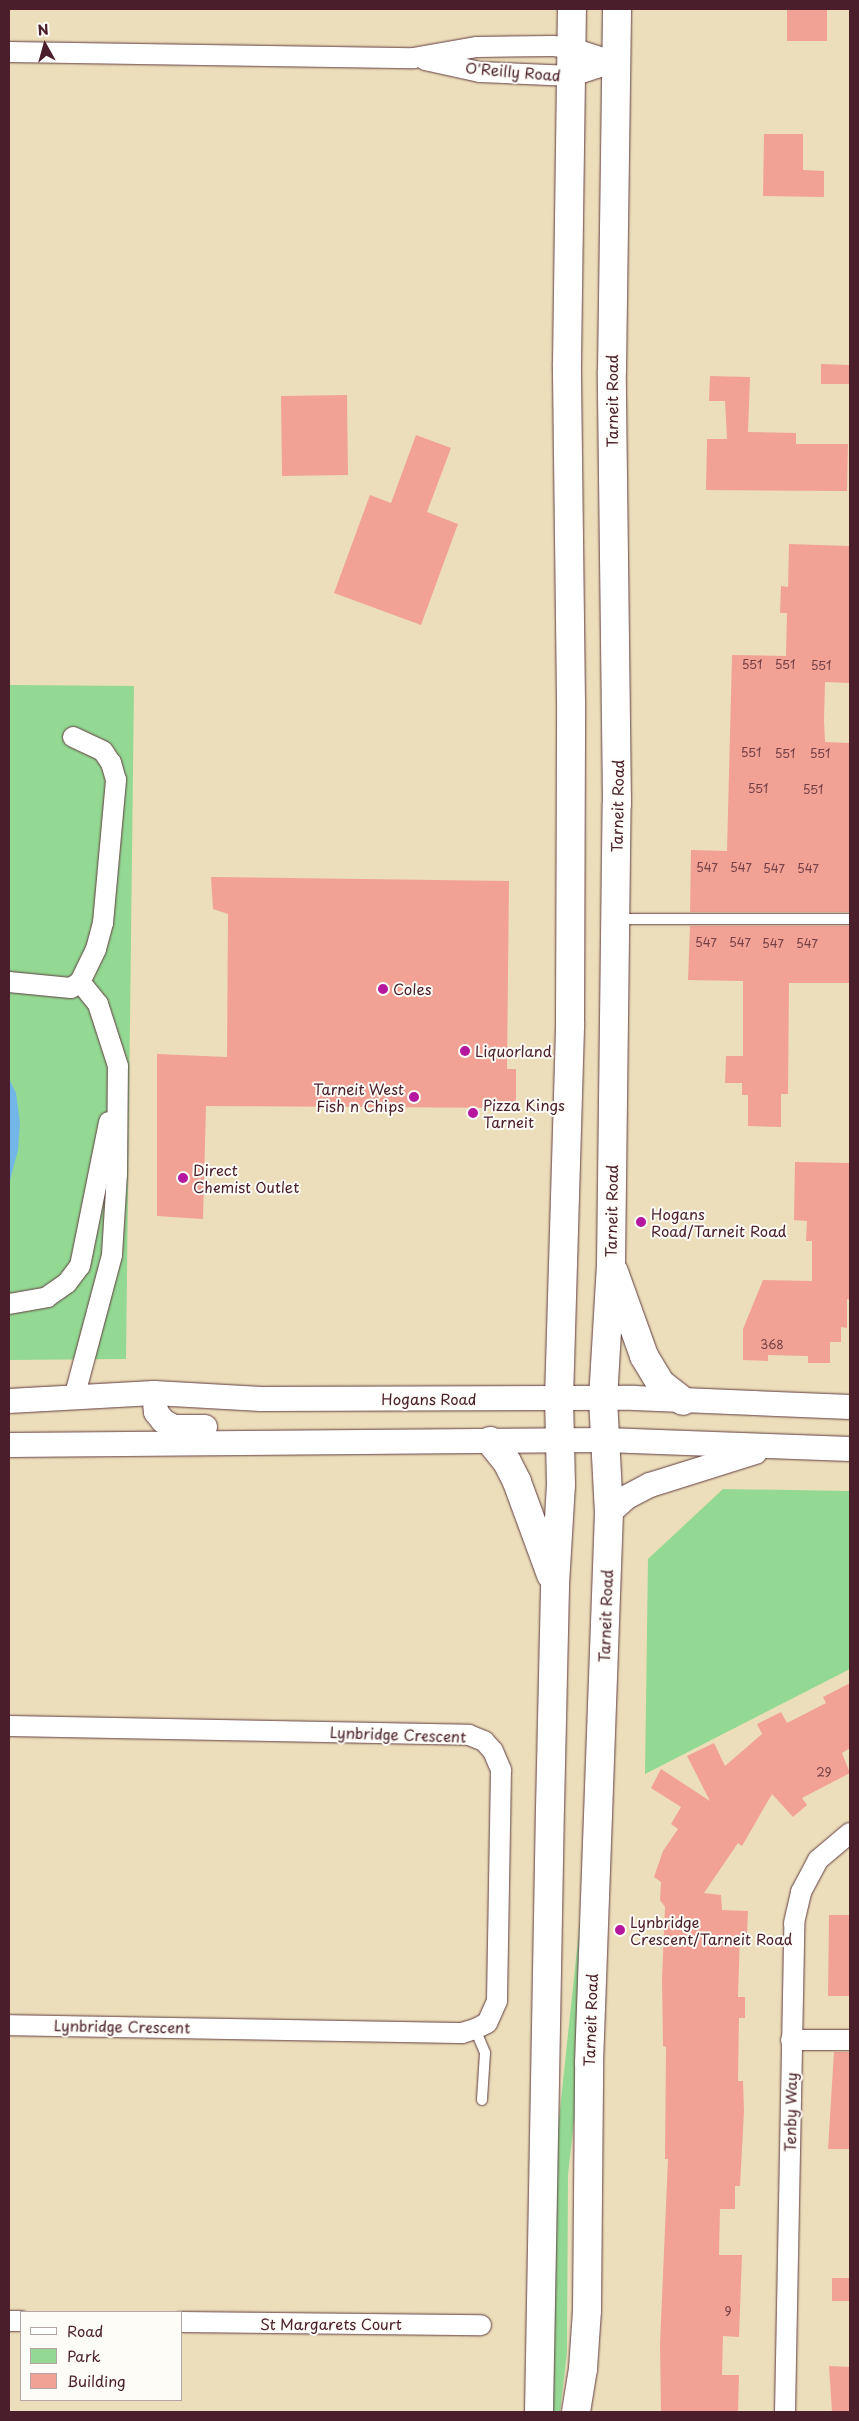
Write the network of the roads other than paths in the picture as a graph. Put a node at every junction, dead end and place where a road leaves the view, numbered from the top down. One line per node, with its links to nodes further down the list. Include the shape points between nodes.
1 (572, 9): 3 (main road)
2 (617, 9): 6 (main road, Tarneit Road)
3 (572, 48): 5 (street, O'Reilly Road, via 477,47); 6 (street, O'Reilly Road); 7 (main road)
4 (9, 52): 5 (street, O'Reilly Road)
5 (413, 58): 7 (street, O'Reilly Road, via 480,72)
6 (616, 62): 7 (street, O'Reilly Road); 9 (main road, Tarneit Road, via 612,371 617,710)
7 (572, 76): 18 (main road, via 567,363 572,702 570,1022)
8 (73, 737): 12 (street, via 103,751 116,780 103,923 96,949)
9 (615, 919): 10 (lane); 14 (main road, Tarneit Road)
10 (850, 919)
11 (9, 982): 12 (street, via 56,989 71,988)
12 (80, 982): 13 (street, via 98,1004 118,1066)
13 (118, 1078): 15 (street, via 80,1266 67,1283 47,1297); 17 (street, via 112,1255)
14 (611, 1264): 19 (main road, Tarneit Road); 21 (main road, via 644,1356 660,1384)
15 (9, 1304)
16 (154, 1393): 17 (street, Hogans Road); 18 (street, Hogans Road, via 261,1399); 26 (street, via 156,1412 174,1427 287,1427)
17 (74, 1398): 20 (street, Hogans Road)
18 (559, 1399): 19 (street, Hogans Road); 25 (main road)
19 (603, 1399): 21 (street, Hogans Road); 23 (main road, Tarneit Road)
20 (9, 1401)
21 (683, 1401): 22 (street, Hogans Road)
22 (850, 1407)
23 (604, 1440): 25 (street); 28 (street); 30 (main road, Tarneit Road)
24 (490, 1441): 25 (street); 26 (street); 31 (main road, via 507,1462 517,1482)
25 (560, 1441): 31 (main road, via 561,1485)
26 (355, 1443): 27 (street)
27 (9, 1444)
28 (771, 1447): 29 (street); 30 (street, via 650,1485 627,1497)
29 (850, 1449)
30 (609, 1513): 42 (main road, Tarneit Road, via 589,2063 587,2311)
31 (555, 1585): 41 (main road)
32 (9, 1726): 35 (street, Lynbridge Crescent, via 441,1733 469,1735 484,1741 498,1760 500,1770 497,2001 487,2023)
33 (850, 1833): 36 (street, Tenby Way, via 818,1860 801,1892 794,1923)
34 (9, 2025): 35 (street, Lynbridge Crescent, via 462,2033)
35 (475, 2029): 38 (lane, via 485,2053)
36 (791, 2040): 37 (street); 43 (street, Tenby Way)
37 (850, 2040)
38 (482, 2100)
39 (182, 2322): 40 (street, St Margarets Court)
40 (481, 2325)
41 (539, 2412)
42 (576, 2412)
43 (785, 2412)

